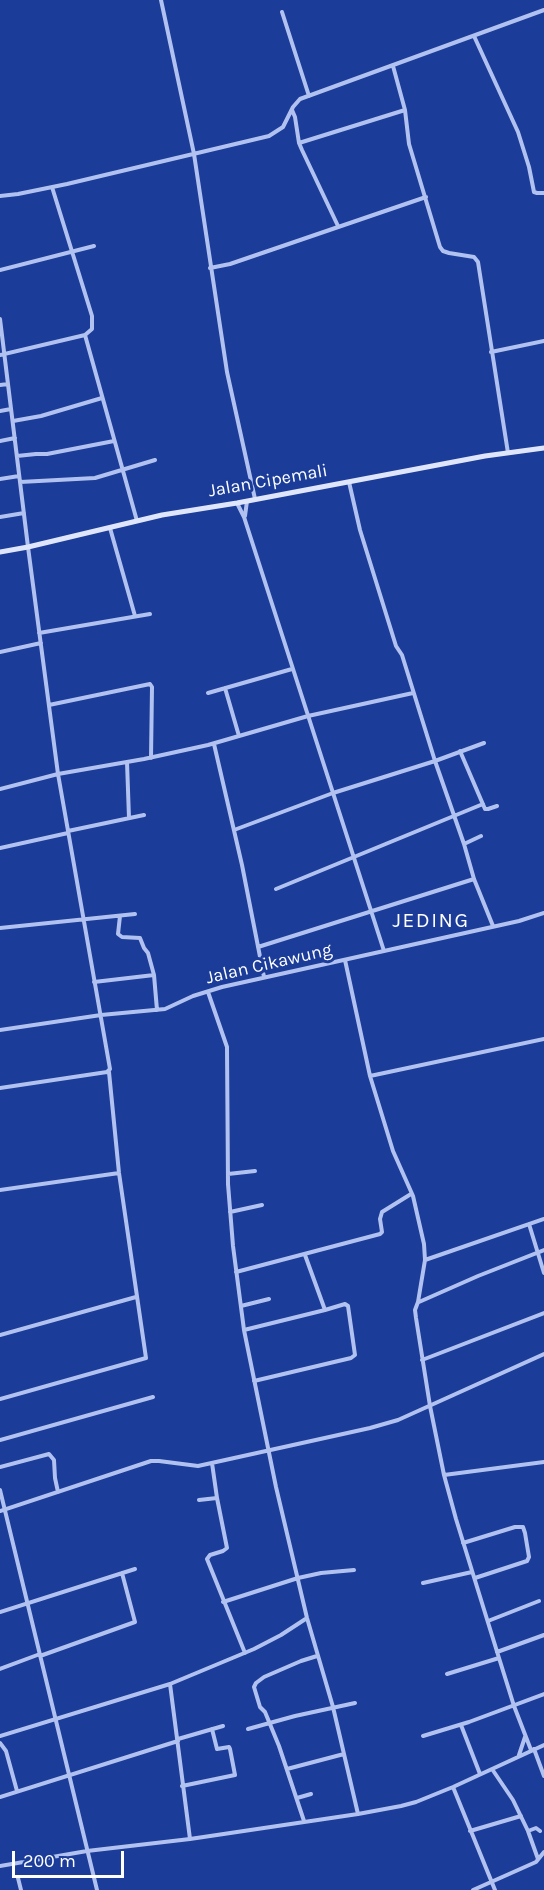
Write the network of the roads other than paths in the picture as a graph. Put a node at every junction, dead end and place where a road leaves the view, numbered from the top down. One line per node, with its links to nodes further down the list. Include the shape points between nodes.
1 (161, 0): 10 (street)
2 (544, 10): 4 (street)
3 (282, 12): 6 (street)
4 (474, 36): 5 (street); 12 (street, via 518,132 534,192)
5 (393, 66): 6 (street); 8 (street)
6 (309, 96): 7 (street, via 297,101)
7 (291, 110): 9 (street, via 296,117); 10 (street, via 283,128 269,136)
8 (405, 110): 9 (street); 14 (street, via 409,144)
9 (299, 143): 15 (street)
10 (194, 154): 11 (street); 18 (street)
11 (52, 187): 13 (street); 17 (street)
12 (544, 193)
13 (0, 196)
14 (426, 197): 15 (street); 23 (street, via 443,251 474,257 478,262)
15 (338, 226): 18 (street)
16 (94, 246): 17 (street)
17 (73, 251): 19 (street); 21 (street, via 92,316 92,329)
18 (210, 268): 43 (street, via 226,372)
19 (0, 270)
20 (0, 319): 24 (street)
21 (85, 335): 24 (street); 27 (street)
22 (544, 341): 23 (street)
23 (491, 352): 35 (street)
24 (2, 354): 25 (street)
25 (8, 384): 26 (street); 28 (street)
26 (0, 385)
27 (102, 398): 30 (street); 33 (street)
28 (11, 409): 29 (street); 30 (street)
29 (0, 411)
30 (13, 421): 31 (street)
31 (15, 438): 32 (street); 36 (street)
32 (0, 441)
33 (114, 441): 36 (street); 38 (street)
34 (544, 448): 35 (main road, Jalan Cipemali)
35 (508, 453): 42 (main road, Jalan Cipemali)
36 (17, 456): 39 (street)
37 (155, 460): 38 (street)
38 (122, 470): 41 (street, via 95,478); 49 (street)
39 (19, 476): 40 (street); 41 (street)
40 (0, 480)
41 (20, 482): 46 (street)
42 (349, 482): 43 (main road, Jalan Cipemali); 61 (street, via 360,530)
43 (255, 499): 44 (main road, Jalan Cipemali)
44 (247, 501): 45 (main road, Jalan Cipemali); 48 (street)
45 (237, 503): 48 (street); 49 (main road, Jalan Cipemali)
46 (24, 513): 47 (street); 51 (street)
47 (0, 517)
48 (244, 517): 58 (street)
49 (137, 521): 50 (main road, Jalan Cipemali)
50 (110, 528): 51 (main road, Jalan Cipemali); 54 (street)
51 (28, 547): 52 (main road, Jalan Cipemali); 55 (street)
52 (0, 552)
53 (150, 614): 54 (street)
54 (135, 616): 55 (street)
55 (39, 633): 56 (street)
56 (41, 643): 57 (street); 62 (street)
57 (0, 652)
58 (292, 669): 59 (street); 63 (street)
59 (225, 688): 60 (street); 64 (street)
60 (208, 693)
61 (413, 693): 63 (street); 69 (street)
62 (49, 705): 68 (street, via 150,684); 71 (street)
63 (308, 716): 64 (street); 73 (street)
64 (239, 736): 66 (street)
65 (483, 743): 67 (street)
66 (214, 744): 68 (street); 79 (street)
67 (460, 752): 69 (street); 74 (street)
68 (151, 758): 70 (street)
69 (435, 761): 73 (street); 77 (street)
70 (127, 762): 71 (street); 78 (street)
71 (58, 774): 72 (street); 80 (street)
72 (0, 789)
73 (333, 793): 79 (street); 84 (street)
74 (483, 804): 75 (street, via 486,810); 77 (street)
75 (497, 806)
76 (144, 815): 78 (street)
77 (454, 817): 82 (street); 84 (street)
78 (129, 818): 80 (street)
79 (234, 830): 94 (street)
80 (68, 832): 83 (street); 91 (street)
81 (481, 836): 82 (street)
82 (464, 844): 85 (street)
83 (0, 848)
84 (353, 858): 86 (street); 87 (street)
85 (474, 879): 87 (street); 92 (street)
86 (276, 889)
87 (371, 913): 94 (street); 95 (street)
88 (544, 913): 92 (street, Jalan Cikawung)
89 (135, 914): 90 (street)
90 (120, 916): 91 (street); 97 (street, via 118,934 141,939)
91 (82, 919): 93 (street); 99 (street)
92 (494, 926): 95 (street, Jalan Cikawung)
93 (0, 928)
94 (258, 948): 98 (street)
95 (384, 951): 96 (street, Jalan Cikawung)
96 (345, 960): 98 (street, Jalan Cikawung); 106 (street)
97 (154, 975): 99 (street); 101 (street)
98 (264, 977): 100 (street, Jalan Cikawung)
99 (94, 982): 102 (street)
100 (208, 992): 101 (street, Jalan Cikawung); 110 (street, via 227,1047)
101 (157, 1010): 102 (street, Jalan Cikawung)
102 (101, 1015): 103 (street, Jalan Cikawung); 105 (street)
103 (0, 1029)
104 (544, 1039): 106 (street)
105 (109, 1071): 107 (street); 109 (street)
106 (370, 1076): 112 (street, via 389,1140)
107 (0, 1088)
108 (255, 1171): 110 (street)
109 (119, 1173): 111 (street); 123 (street)
110 (228, 1174): 114 (street)
111 (0, 1190)
112 (411, 1194): 119 (street, via 382,1212 380,1234); 120 (street, via 424,1244)
113 (262, 1205): 114 (street)
114 (230, 1212): 121 (street)
115 (544, 1219): 116 (street)
116 (529, 1224): 118 (street); 120 (street)
117 (544, 1250): 118 (street)
118 (538, 1252): 122 (street); 125 (street)
119 (305, 1255): 121 (street); 127 (street)
120 (424, 1260): 125 (street)
121 (236, 1272): 126 (street)
122 (544, 1273)
123 (136, 1297): 130 (street); 135 (street, via 146,1358)
124 (269, 1299): 126 (street)
125 (418, 1302): 132 (street, via 415,1310)
126 (241, 1306): 129 (street)
127 (325, 1310): 129 (street); 133 (street, via 348,1306 355,1355)
128 (544, 1313): 132 (street)
129 (244, 1330): 133 (street)
130 (0, 1335)
131 (544, 1354): 136 (street)
132 (422, 1360): 136 (street)
133 (254, 1381): 138 (street)
134 (153, 1397): 137 (street)
135 (0, 1399)
136 (430, 1406): 138 (street, via 370,1428); 142 (street)
137 (0, 1440)
138 (268, 1450): 140 (street); 153 (street)
139 (544, 1462): 142 (street)
140 (212, 1463): 144 (street, via 193,1467 151,1461); 145 (street)
141 (0, 1467): 144 (street, via 49,1454 54,1460)
142 (444, 1475): 148 (street)
143 (0, 1490): 147 (street)
144 (58, 1492): 147 (street)
145 (217, 1498): 146 (street); 157 (street, via 227,1548 207,1558)
146 (199, 1500)
147 (2, 1510): 158 (street)
148 (463, 1543): 151 (street); 154 (street, via 523,1527 527,1562)
149 (135, 1569): 152 (street)
150 (354, 1570): 153 (street)
151 (472, 1572): 154 (street); 155 (street)
152 (122, 1574): 158 (street); 165 (street, via 135,1622)
153 (298, 1578): 157 (street); 160 (street)
154 (475, 1578): 161 (street)
155 (423, 1583)
156 (539, 1601): 161 (street)
157 (223, 1602): 164 (street)
158 (26, 1603): 159 (street); 165 (street)
159 (0, 1612)
160 (307, 1618): 164 (street); 166 (street)
161 (488, 1621): 163 (street)
162 (544, 1635): 163 (street)
163 (497, 1652): 167 (street)
164 (245, 1653): 170 (street)
165 (40, 1655): 168 (street); 175 (street)
166 (317, 1656): 174 (street); 176 (street, via 256,1683 255,1693)
167 (499, 1658): 169 (street); 173 (street)
168 (0, 1669)
169 (447, 1674)
170 (170, 1684): 175 (street); 184 (street)
171 (544, 1694): 173 (street)
172 (355, 1703): 174 (street)
173 (514, 1706): 177 (street); 183 (street)
174 (333, 1707): 176 (street); 188 (street)
175 (56, 1719): 181 (street); 192 (street)
176 (270, 1724): 180 (street); 190 (street)
177 (461, 1725): 182 (street); 193 (street)
178 (223, 1726): 179 (street)
179 (212, 1729): 184 (street); 195 (street, via 217,1749 230,1749 235,1775)
180 (248, 1729)
181 (0, 1736)
182 (423, 1736)
183 (526, 1736): 187 (street); 189 (street)
184 (176, 1741): 192 (street); 195 (street)
185 (0, 1743): 197 (street)
186 (544, 1745): 187 (street)
187 (532, 1750): 189 (street); 194 (street)
188 (344, 1754): 190 (street); 201 (street)
189 (519, 1756): 191 (street)
190 (287, 1769): 200 (street)
191 (492, 1769): 193 (street); 202 (street)
192 (69, 1774): 197 (street); 208 (street)
193 (480, 1774): 196 (street)
194 (544, 1776)
195 (182, 1786): 207 (street)
196 (453, 1787): 201 (street, via 416,1802); 204 (street)
197 (17, 1791): 199 (street)
198 (311, 1794): 200 (street)
199 (0, 1797)
200 (297, 1798): 203 (street)
201 (358, 1814): 203 (street)
202 (522, 1816): 204 (street); 205 (street)
203 (304, 1821): 207 (street)
204 (471, 1831): 213 (street)
205 (528, 1831): 206 (street); 210 (street)
206 (540, 1831)
207 (190, 1839): 208 (street)
208 (87, 1851): 211 (street); 215 (street)
209 (544, 1852): 210 (street)
210 (538, 1859): 213 (street)
211 (0, 1866)
212 (18, 1878): 214 (street)
213 (491, 1882): 216 (street); 217 (street)
214 (21, 1890)
215 (96, 1890)
216 (473, 1890)
217 (495, 1890)

